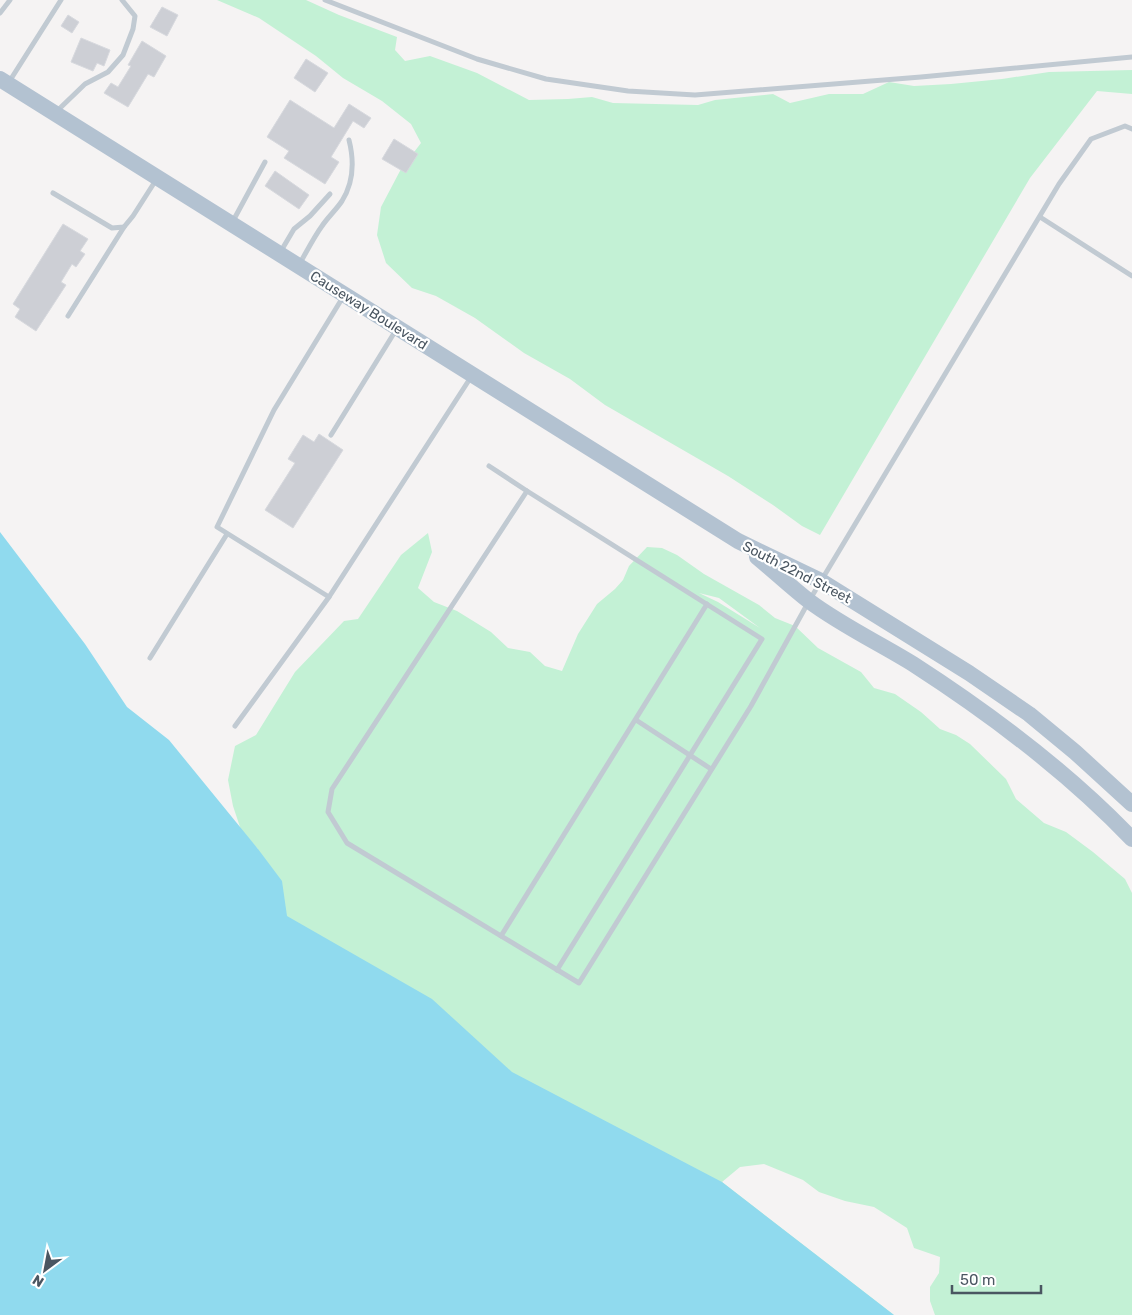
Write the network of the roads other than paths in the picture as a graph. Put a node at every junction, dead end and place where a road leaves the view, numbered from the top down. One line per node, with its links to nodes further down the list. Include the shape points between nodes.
1 (10, 0): 5 (lane)
2 (60, 0): 7 (lane)
3 (122, 0): 8 (lane, via 135,16 123,55 108,72 85,84)
4 (325, 0): 6 (lane, via 477,59 546,79 628,91 695,95)
5 (0, 13)
6 (1132, 57)
7 (4, 82): 8 (main road, Causeway Boulevard)
8 (55, 113): 12 (main road, Causeway Boulevard)
9 (1132, 129): 15 (lane, via 1124,126 1091,139)
10 (349, 140): 19 (lane, via 353,156 347,191)
11 (265, 162): 16 (lane)
12 (158, 178): 16 (main road, Causeway Boulevard); 17 (lane)
13 (53, 193): 17 (lane, via 112,228)
14 (330, 194): 18 (lane, via 294,229)
15 (1040, 217): 20 (lane); 30 (lane)
16 (231, 224): 18 (main road, Causeway Boulevard)
17 (124, 227): 22 (lane)
18 (279, 254): 19 (main road, Causeway Boulevard)
19 (298, 266): 21 (main road, Causeway Boulevard)
20 (1132, 276)
21 (344, 294): 23 (main road, Causeway Boulevard); 28 (lane, via 274,410 217,527)
22 (68, 316)
23 (397, 328): 24 (main road, Causeway Boulevard); 25 (lane)
24 (472, 374): 29 (main road, Causeway Boulevard); 31 (lane)
25 (331, 435)
26 (489, 466): 27 (lane)
27 (527, 491): 33 (lane); 41 (lane, via 332,789 328,812 347,843)
28 (227, 534): 31 (lane); 34 (lane)
29 (738, 541): 30 (main road, South 22nd Street); 32 (main road, South 22nd Street)
30 (821, 581): 32 (lane); 39 (main road, South 22nd Street, via 1029,714)
31 (329, 597): 36 (lane)
32 (809, 601): 38 (lane, via 751,706); 40 (main road, South 22nd Street, via 913,665 1029,745)
33 (707, 604): 35 (lane); 37 (lane, via 762,639)
34 (150, 658)
35 (636, 720): 37 (lane); 41 (lane)
36 (235, 726)
37 (690, 755): 38 (lane); 42 (lane)
38 (711, 769): 42 (lane, via 579,983)
39 (1132, 804)
40 (1132, 839)
41 (500, 936): 42 (lane)
42 (557, 970)

